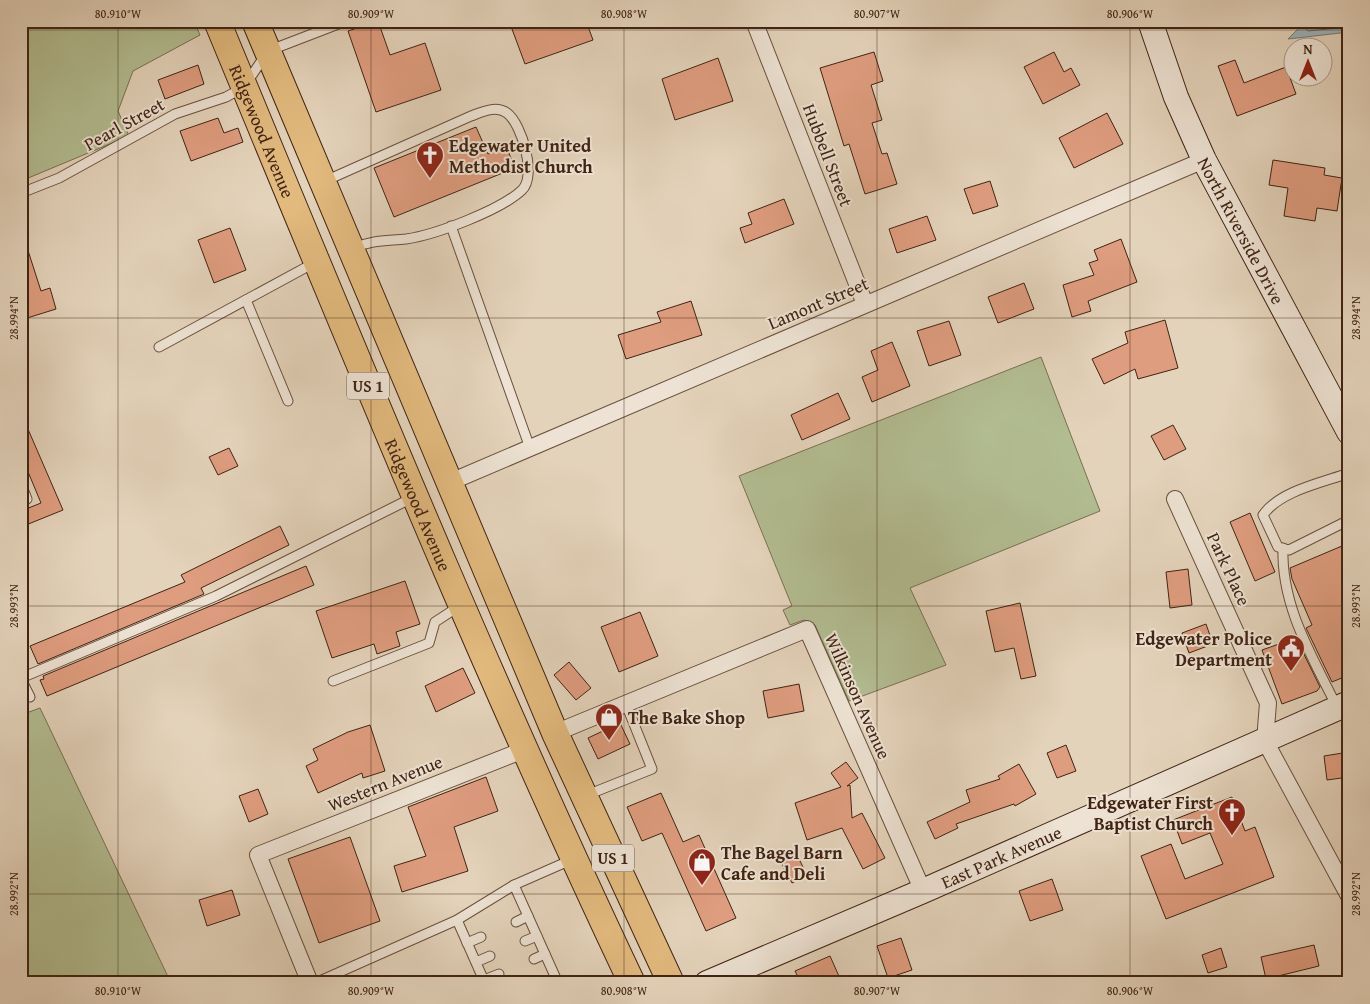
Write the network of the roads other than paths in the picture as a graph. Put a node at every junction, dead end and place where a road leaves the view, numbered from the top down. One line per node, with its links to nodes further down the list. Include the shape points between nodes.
1 (217, 21): 7 (main road, Ridgewood Avenue / US 1)
2 (255, 21): 6 (main road, Ridgewood Avenue / US 1)
3 (346, 21): 6 (lane)
4 (754, 21): 15 (street, Hubbell Street)
5 (1150, 21): 8 (street, North Riverside Drive, via 1176,97)
6 (268, 51): 7 (lane); 9 (main road, Ridgewood Avenue / US 1)
7 (244, 87): 10 (lane, Pearl Street, via 226,97 174,114 59,178); 13 (main road, Ridgewood Avenue / US 1)
8 (1204, 160): 15 (street, Lamont Street); 19 (street, North Riverside Drive)
9 (323, 182): 11 (lane, via 471,116 498,109 508,114 517,128 528,159 529,176 523,190 485,213); 12 (main road, Ridgewood Avenue / US 1)
10 (21, 194)
11 (451, 226): 12 (lane, via 407,239 366,242); 20 (lane)
12 (350, 249): 22 (main road, Ridgewood Avenue / US 1)
13 (316, 261): 14 (lane); 17 (main road, Ridgewood Avenue / US 1)
14 (246, 300): 16 (lane); 18 (lane)
15 (866, 304): 20 (street, Lamont Street)
16 (159, 347)
17 (367, 383): 22 (main road, via 382,398 425,466); 24 (main road, Ridgewood Avenue / US 1)
18 (288, 401)
19 (1349, 432)
20 (530, 448): 22 (street, Lamont Street)
21 (1349, 473): 28 (lane, via 1270,505 1262,515 1278,547)
22 (448, 483): 35 (main road, Ridgewood Avenue / US 1)
23 (21, 484): 26 (lane, via 27,499)
24 (414, 497): 29 (main road, Ridgewood Avenue / US 1); 30 (lane, via 216,596)
25 (1175, 499): 36 (street, Park Place, via 1268,703)
26 (21, 502)
27 (1349, 520): 28 (lane, via 1289,550)
28 (1283, 548): 34 (lane, via 1283,572 1294,616)
29 (461, 605): 31 (lane, via 436,622 429,643); 37 (main road, Ridgewood Avenue / US 1)
30 (21, 679): 32 (lane)
31 (333, 681)
32 (30, 697)
33 (626, 704): 35 (street, Wilkinson Avenue); 38 (lane, via 652,769); 41 (street, Wilkinson Avenue, via 807,629)
34 (1343, 705): 36 (street, East Park Avenue)
35 (555, 733): 38 (main road, Ridgewood Avenue / US 1)
36 (1265, 741): 41 (street, East Park Avenue); 42 (street)
37 (526, 749): 39 (main road, Ridgewood Avenue / US 1); 56 (street, Western Avenue, via 258,855)
38 (584, 796): 60 (main road, Ridgewood Avenue / US 1)
39 (574, 858): 40 (lane); 59 (main road, Ridgewood Avenue / US 1)
40 (514, 885): 43 (lane); 44 (lane)
41 (923, 891): 61 (street, East Park Avenue)
42 (1349, 896)
43 (528, 916): 45 (lane); 46 (lane)
44 (457, 920): 49 (lane); 57 (lane)
45 (516, 922)
46 (537, 936): 48 (lane); 50 (lane)
47 (481, 937): 49 (lane)
48 (525, 941)
49 (467, 943): 53 (lane)
50 (545, 954): 52 (lane); 58 (lane)
51 (490, 956): 53 (lane)
52 (534, 959)
53 (476, 962): 55 (lane)
54 (499, 974): 55 (lane)
55 (485, 982)
56 (310, 983)
57 (315, 983)
58 (558, 983)
59 (632, 983)
60 (671, 983)
61 (707, 983)

